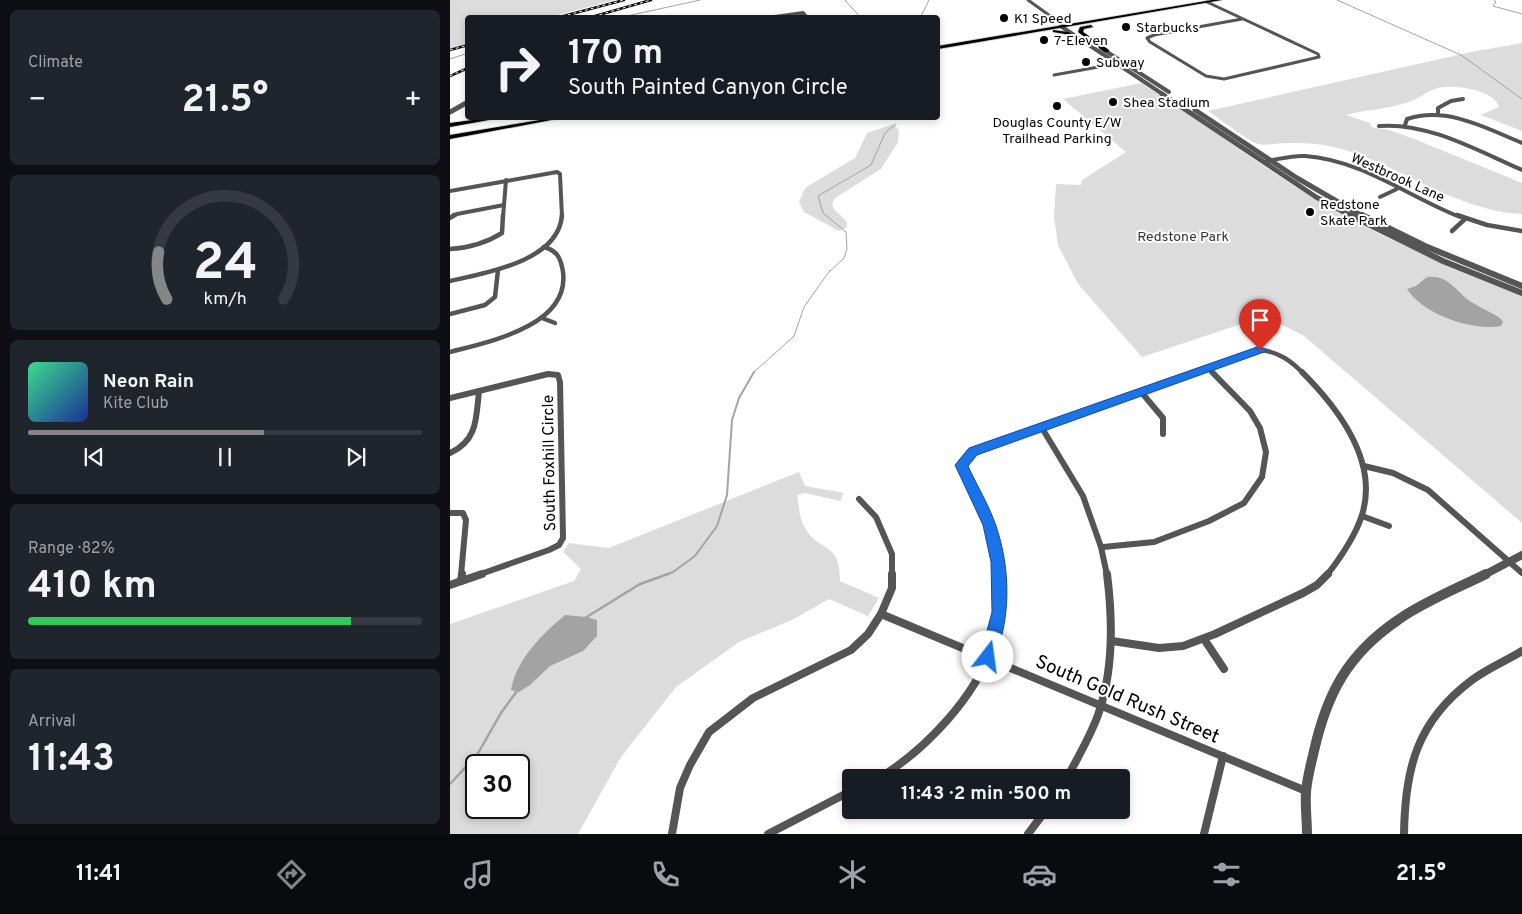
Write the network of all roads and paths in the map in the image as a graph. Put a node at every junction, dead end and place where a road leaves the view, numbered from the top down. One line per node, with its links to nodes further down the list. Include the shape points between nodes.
1 (1028, 0): 10 (street)
2 (1198, 0): 10 (highway)
3 (1220, 0): 4 (highway)
4 (1207, 1): 5 (highway); 8 (highway); 9 (street)
5 (1151, 12): 8 (highway); 14 (highway, via 1080,30)
6 (786, 15): 7 (street, via 803,12)
7 (805, 15)
8 (1128, 16): 10 (highway)
9 (1242, 20): 9 (street, via 1319,57 1215,79 1147,38)
10 (1065, 27): 11 (highway); 12 (street); 14 (street)
11 (974, 39): 12 (highway, via 1053,31); 13 (highway)
12 (1082, 41): 15 (street)
13 (940, 46)
14 (1107, 51): 31 (street)
15 (1115, 64): 16 (street); 32 (street)
16 (1054, 76)
17 (1463, 99): 20 (street, via 1452,100 1438,108)
18 (465, 104): 19 (street)
19 (450, 112)
20 (1438, 114): 26 (street, via 1418,114 1407,119); 30 (street)
21 (450, 120): 22 (highway)
22 (482, 120): 27 (highway)
23 (521, 120): 29 (highway)
24 (533, 120): 29 (highway)
25 (545, 120): 29 (highway)
26 (1405, 124): 28 (street); 33 (street)
27 (450, 125)
28 (1379, 126)
29 (450, 134)
30 (1522, 143)
31 (1271, 160): 32 (street, Westbrook Lane); 35 (street, Westbrook Lane, via 1306,156 1330,160); 47 (street, via 1332,199 1398,234)
32 (1263, 162): 48 (street, via 1316,197 1391,237)
33 (1522, 170)
34 (506, 180): 36 (street); 38 (street); 43 (street, via 551,172 560,174 561,226 557,235)
35 (1397, 189): 37 (street); 40 (street, Westbrook Lane)
36 (450, 191)
37 (1380, 197)
38 (504, 205): 39 (street); 44 (street, via 502,233 486,242)
39 (450, 218)
40 (1465, 219): 41 (street); 42 (street, Westbrook Lane)
41 (1452, 231)
42 (1522, 231)
43 (544, 247): 45 (street, via 526,259); 50 (street, via 560,257 563,284 556,302)
44 (450, 249)
45 (498, 270): 46 (street); 49 (street, via 495,297 485,305)
46 (450, 281)
47 (1522, 286)
48 (1522, 293)
49 (450, 314)
50 (542, 318): 51 (street); 52 (street, via 498,339)
51 (555, 323)
52 (450, 352)
53 (1209, 369): 55 (street); 60 (street, via 1260,350 1281,354 1335,409 1354,438); 65 (street, via 1250,411 1260,428 1266,452 1262,477 1244,504 1209,521 1154,542)
54 (479, 391): 56 (street, South Foxhill Circle); 59 (street, via 473,435 466,445); 69 (street, South Foxhill Circle, via 548,374 558,375 563,538 559,545 549,550)
55 (1142, 393): 57 (street); 58 (street, via 1162,418)
56 (450, 398)
57 (1042, 428): 65 (street, via 1083,495); 75 (street, via 973,452 961,465 989,525 998,562 1000,612)
58 (1163, 434)
59 (450, 452)
60 (1364, 466): 63 (street, via 1366,499); 67 (street, via 1393,473 1428,490)
61 (859, 500): 71 (street, via 876,518 892,554 892,588)
62 (450, 513): 69 (street, via 463,513 466,520)
63 (1362, 516): 64 (street); 72 (street, via 1349,546 1319,584)
64 (1389, 526)
65 (1103, 547): 73 (street)
66 (1522, 555): 67 (street)
67 (1510, 562): 68 (street); 81 (street, via 1399,619 1368,643 1333,690 1320,724)
68 (1522, 573)
69 (461, 581): 70 (street, South Foxhill Circle)
70 (450, 585)
71 (881, 614): 75 (street, South Gold Rush Street); 84 (street, via 868,634 851,650 753,698 709,732 680,788)
72 (1204, 639): 73 (street, via 1170,648); 76 (street)
73 (1112, 641): 77 (street)
74 (1522, 651): 89 (street, via 1468,684 1438,710 1420,741 1411,770 1404,804)
75 (988, 657): 77 (street, South Gold Rush Street); 79 (street, via 952,715 911,757)
76 (1224, 668)
77 (1100, 705): 78 (street, South Gold Rush Street); 80 (street)
78 (1223, 756): 81 (street, South Gold Rush Street); 87 (street)
79 (893, 769)
80 (1071, 769)
81 (1306, 791): 88 (street)
82 (842, 797): 85 (street)
83 (1039, 819): 86 (street)
84 (672, 834)
85 (768, 834)
86 (1028, 834)
87 (1204, 834)
88 (1307, 834)
89 (1404, 834)

